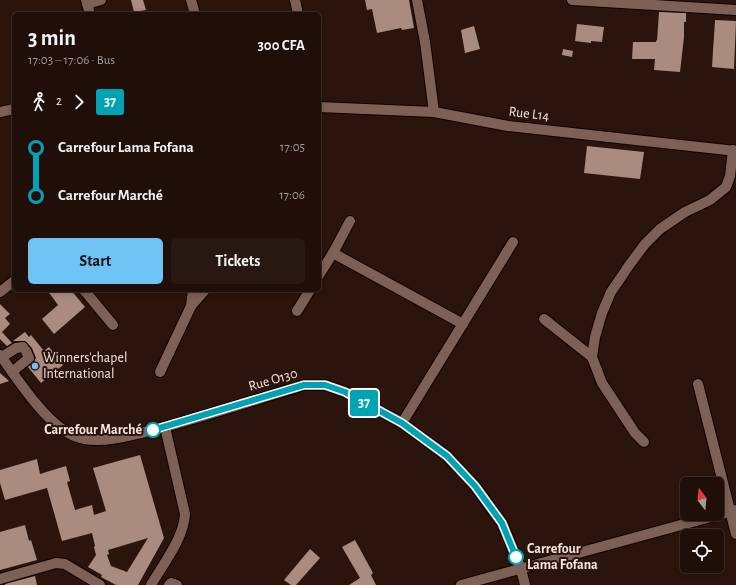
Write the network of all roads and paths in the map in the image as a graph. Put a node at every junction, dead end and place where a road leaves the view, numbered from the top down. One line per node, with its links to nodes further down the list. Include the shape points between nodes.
1 (101, 0): 6 (street)
2 (191, 0): 8 (street)
3 (295, 0): 9 (street)
4 (417, 0): 13 (street)
5 (572, 0): 7 (street)
6 (88, 6)
7 (736, 10)
8 (194, 12)
9 (298, 12)
10 (321, 107): 13 (street, Rue L14)
11 (12, 109): 12 (street)
12 (0, 112)
13 (434, 112): 14 (street, Rue L14, via 508,126)
14 (734, 151): 31 (street, via 726,187 710,200 685,212 660,229 630,264 611,292 602,312)
15 (350, 221): 17 (street)
16 (514, 242): 28 (street)
17 (333, 253): 18 (street); 28 (street)
18 (321, 272)
19 (12, 283): 20 (street)
20 (0, 292)
21 (86, 292): 29 (street)
22 (193, 292): 25 (street)
23 (203, 292): 25 (street)
24 (309, 292): 26 (street)
25 (191, 306): 33 (street)
26 (297, 311)
27 (544, 319): 31 (street)
28 (463, 324): 35 (street)
29 (113, 325)
30 (1, 356): 32 (street, Rue O130); 32 (street, via 16,348 24,349 29,358)
31 (592, 357): 37 (street, via 602,383 635,433)
32 (12, 372): 36 (street, Rue O130, via 50,419 80,438 104,440)
33 (160, 372)
34 (698, 384): 38 (street)
35 (402, 423): 36 (street, Rue O130, via 345,392 325,385 304,385); 40 (street, Rue O130, via 447,456 475,486 502,523)
36 (165, 427): 43 (street, via 185,514 179,537)
37 (644, 442)
38 (733, 511): 39 (street); 40 (street)
39 (736, 534)
40 (521, 569): 46 (street); 47 (street, Rue O130)
41 (0, 579): 42 (street, via 56,563 65,564)
42 (100, 585)
43 (151, 585)
44 (168, 585): 45 (street)
45 (177, 585)
46 (461, 585)
47 (525, 585)

